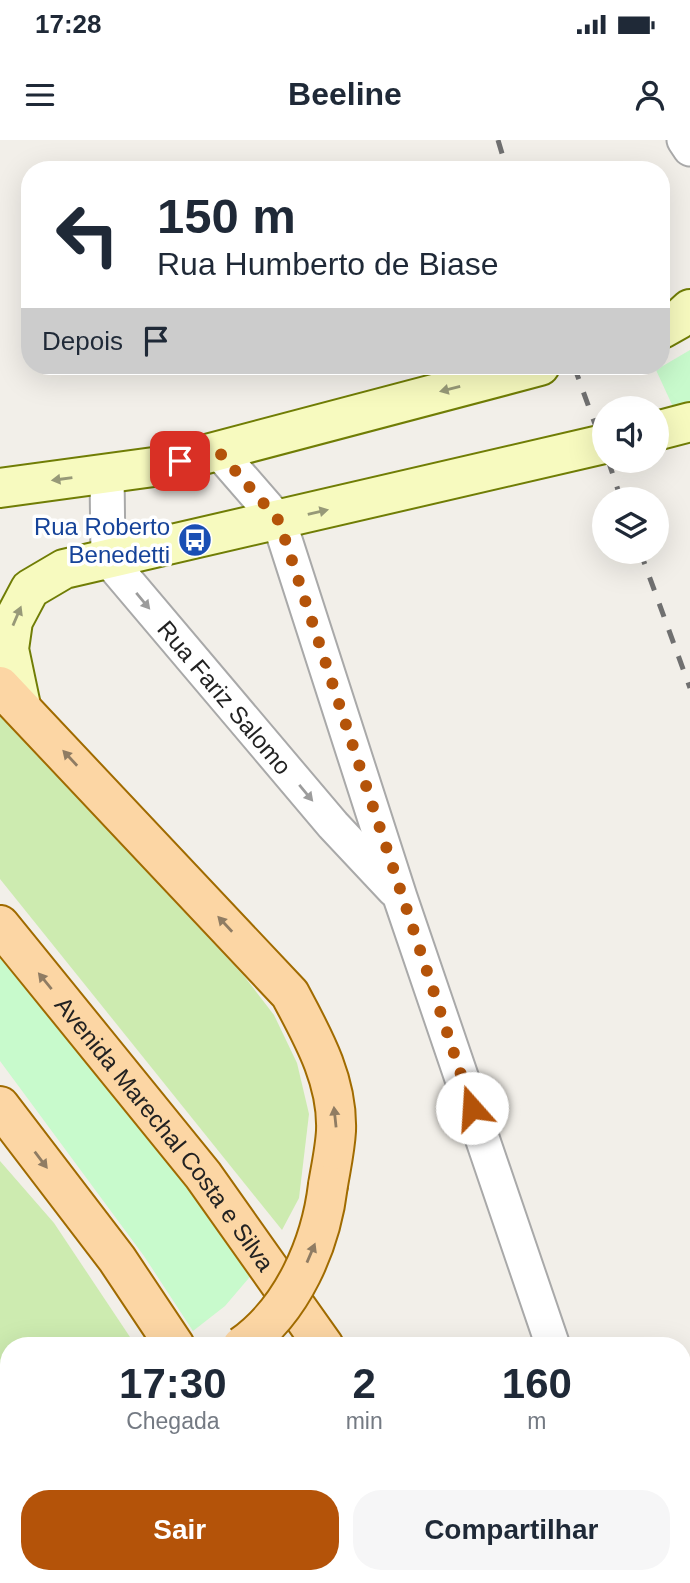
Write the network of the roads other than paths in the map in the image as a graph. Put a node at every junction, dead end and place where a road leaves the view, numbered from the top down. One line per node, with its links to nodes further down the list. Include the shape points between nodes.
1 (684, 140): 2 (street)
2 (690, 149)
3 (690, 309): 4 (street)
4 (670, 324)
5 (506, 375): 9 (street, one-way to 9)
6 (690, 422): 7 (street)
7 (669, 428)
8 (592, 447): 12 (street, one-way to 8)
9 (219, 452): 10 (street, via 161,466); 12 (street, Rua Fariz Salomo)
10 (107, 472): 11 (street, one-way to 11); 13 (street)
11 (0, 488)
12 (279, 521): 13 (street); 15 (street, Rua Fariz Salomo)
13 (108, 559): 14 (street, one-way to 13, via 13,621 30,589 64,569); 15 (street, Rua Fariz Salomo, one-way to 15, via 333,825)
14 (10, 696): 19 (main road, one-way to 14, bridge, via 281,1309 324,1222 336,1130 331,1082 316,1041 290,995)
15 (400, 897): 21 (street, Rua Fariz Salomo)
16 (0, 925): 20 (main road, Avenida Marechal Costa e Silva, one-way to 16, via 203,1175)
17 (0, 1106): 18 (main road, one-way to 18, via 117,1259)
18 (169, 1337)
19 (251, 1337)
20 (318, 1337)
21 (550, 1337)

